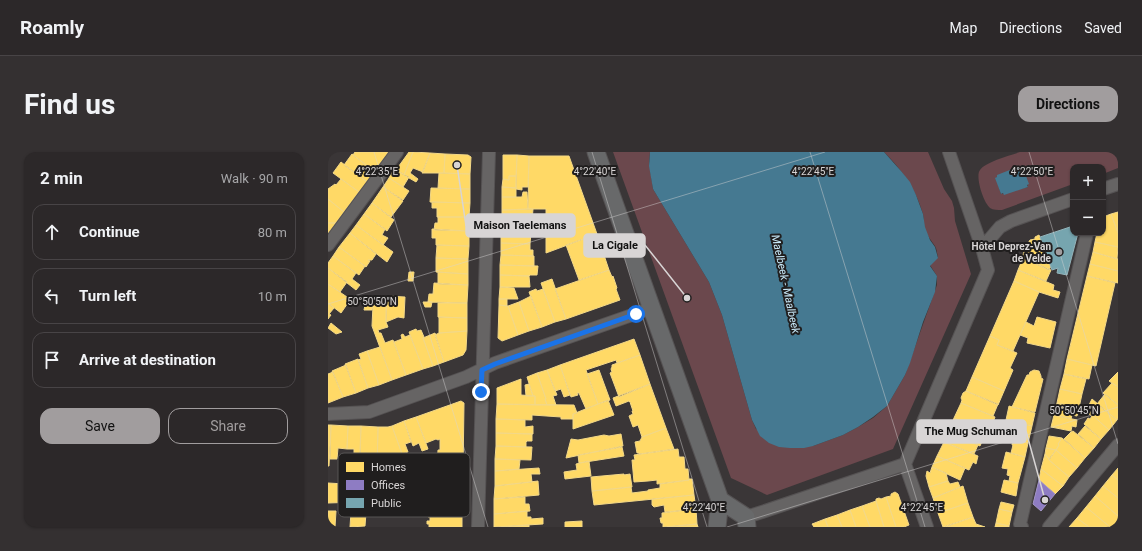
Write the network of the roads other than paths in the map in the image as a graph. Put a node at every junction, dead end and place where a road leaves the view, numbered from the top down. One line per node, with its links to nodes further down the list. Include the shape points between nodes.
1 (397, 152): 9 (street)
2 (489, 152): 12 (street)
3 (596, 152): 11 (street)
4 (949, 152): 10 (street)
5 (1118, 184): 6 (street)
6 (1106, 188)
7 (1070, 200): 10 (street, via 1011,221 1000,227)
8 (1086, 236): 21 (street, via 1020,524)
9 (328, 245)
10 (982, 248): 15 (street, via 988,270)
11 (652, 308): 12 (street); 16 (street)
12 (482, 370): 13 (street, via 369,412); 18 (street)
13 (329, 414)
14 (1118, 445): 22 (street)
15 (905, 464): 17 (street, via 762,512); 20 (street)
16 (720, 500): 17 (street); 19 (street)
17 (747, 522)
18 (478, 527)
19 (716, 527)
20 (927, 527)
21 (1022, 527)
22 (1049, 527)

